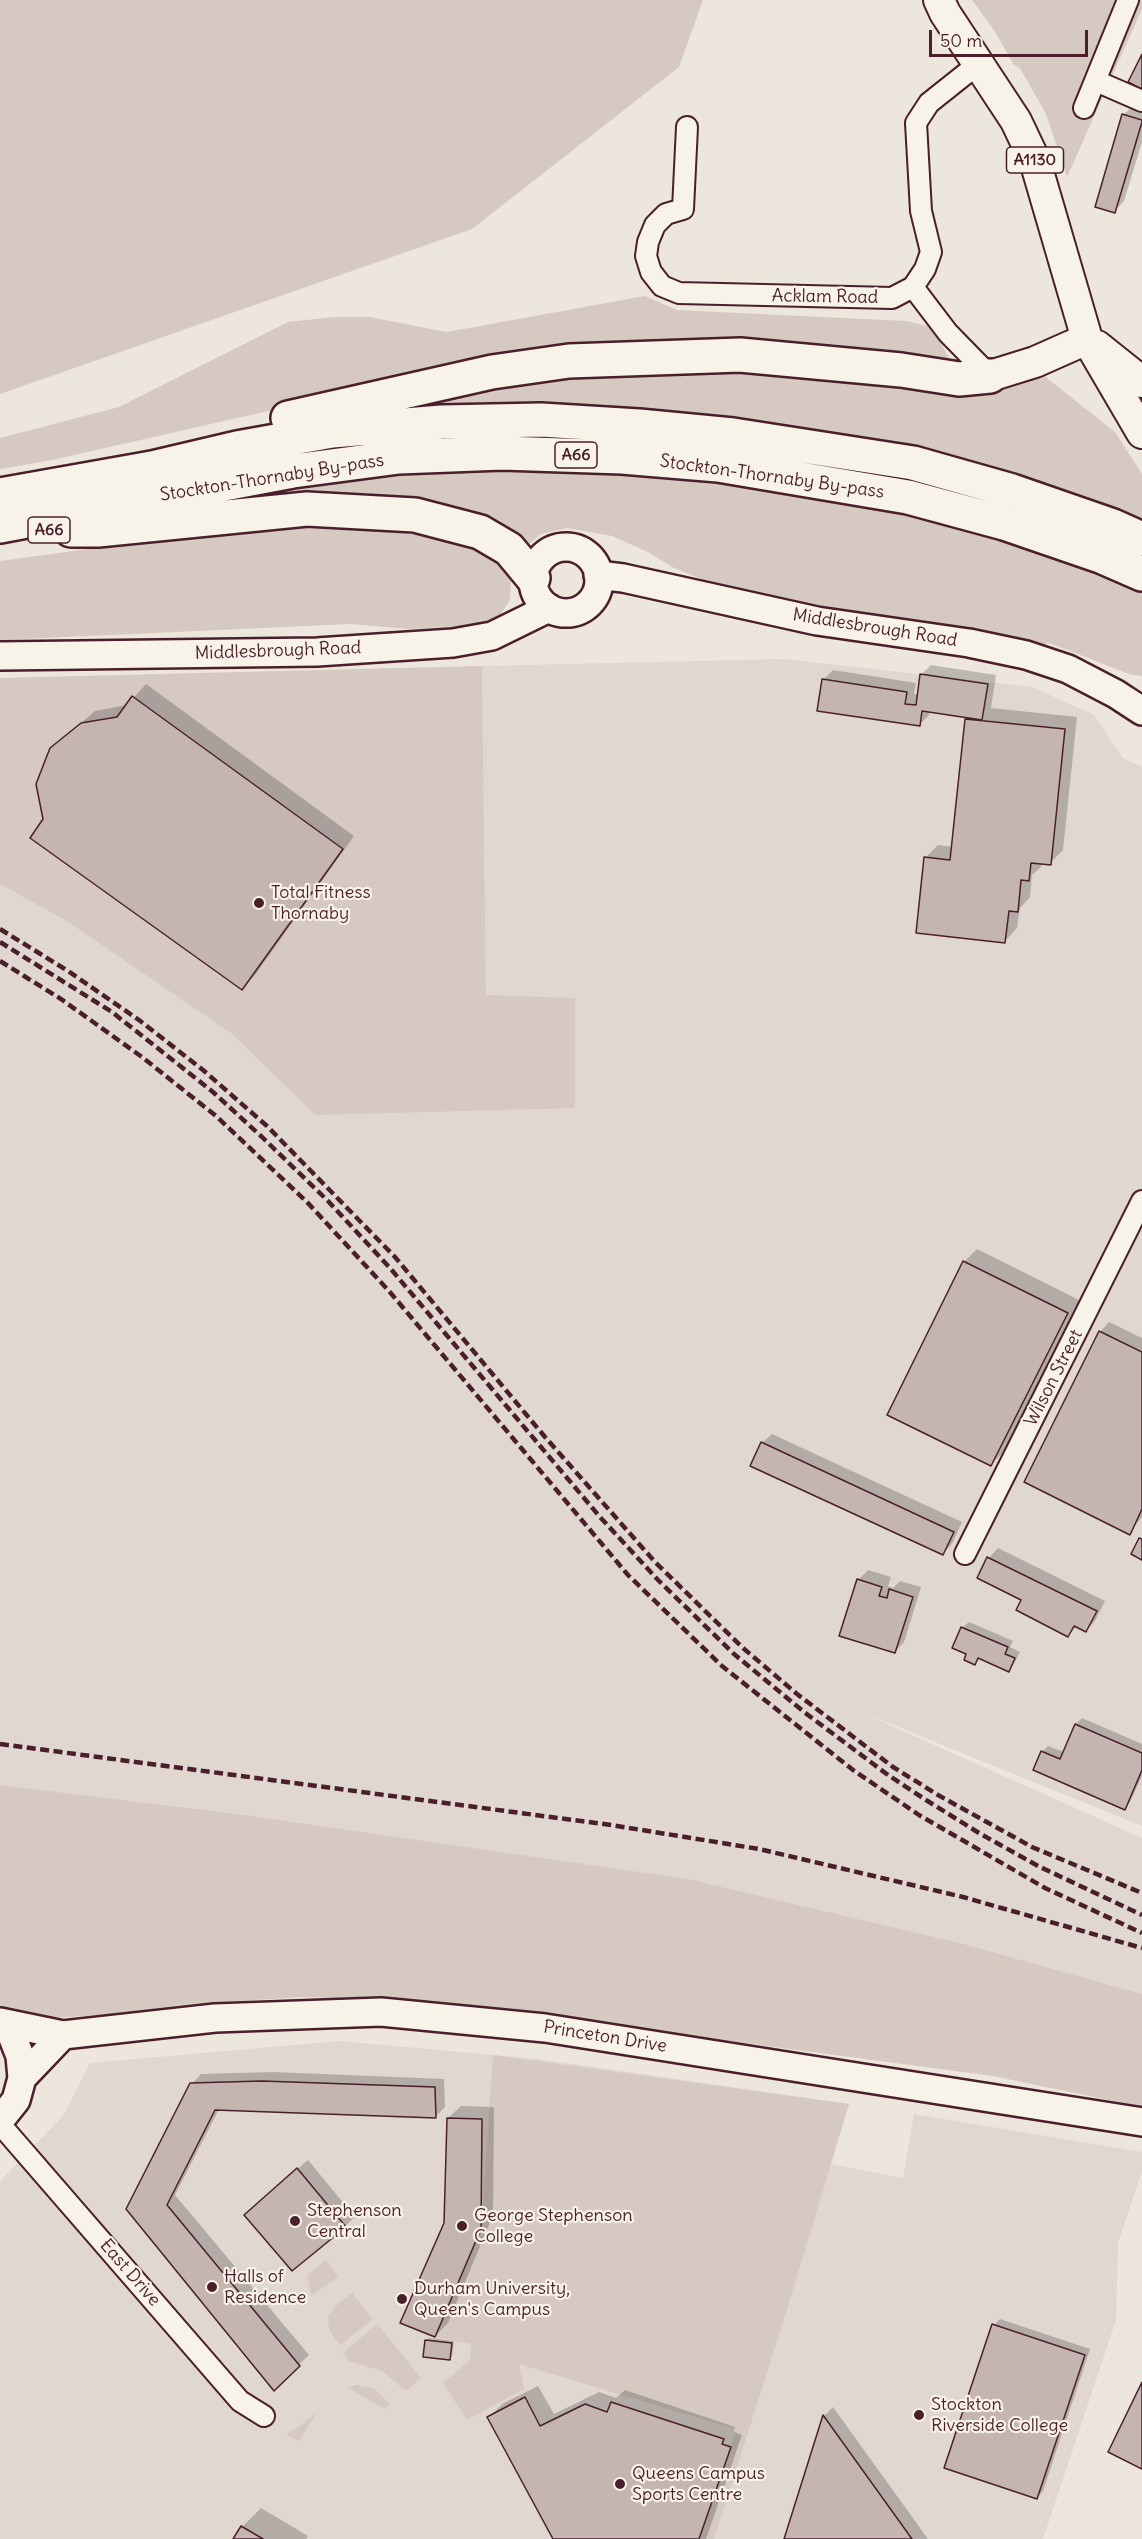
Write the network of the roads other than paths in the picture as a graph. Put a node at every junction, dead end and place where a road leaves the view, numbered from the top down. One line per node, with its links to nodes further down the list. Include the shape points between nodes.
1 (939, 0): 3 (main road, A1130)
2 (1128, 0): 4 (street)
3 (978, 64): 8 (street, via 929,103 916,123 921,211 931,252); 9 (main road, A1130, via 1016,121 1035,161)
4 (1096, 81): 5 (street); 6 (street)
5 (1142, 101)
6 (1084, 108)
7 (687, 127): 8 (street, Acklam Road, via 683,209 666,214 655,225 648,242 646,256 651,273 662,286 679,293 874,299 892,298)
8 (913, 287): 10 (street, via 948,333)
9 (1087, 339): 10 (main road); 11 (main road); 12 (main road, A1130)
10 (990, 376): 13 (highway, via 959,379 740,354 569,361 471,377 90,461)
11 (1142, 382)
12 (1142, 434)
13 (0, 495): 15 (highway, Stockton-Thornaby By-pass / A66, via 332,431 442,422 541,420 733,435 913,464 1012,491)
14 (0, 528): 16 (highway, Stockton-Thornaby By-pass / A66, via 292,471 399,457 502,453 622,457 718,465 908,497 1004,523); 18 (highway, A66, via 98,530 307,509 415,515 480,532 509,549)
15 (1142, 539)
16 (1142, 574)
17 (598, 575): 18 (main road, via 589,556 559,547 540,558); 19 (main road, Middlesbrough Road, via 595,594 582,609 562,613); 21 (main road, Middlesbrough Road, via 817,621 1026,655 1068,669)
18 (532, 578): 19 (main road, via 536,596)
19 (549, 609): 20 (main road, Middlesbrough Road, via 492,636 453,643 317,651)
20 (0, 657)
21 (1142, 711)
22 (1142, 1201): 23 (street, Wilson Street)
23 (965, 1554)
24 (0, 2022): 25 (main road, Princeton Drive); 26 (main road, via 11,2034 20,2056)
25 (63, 2035): 26 (main road); 28 (main road, Princeton Drive, via 215,2018 381,2012 545,2028)
26 (22, 2078): 27 (main road, via 16,2100)
27 (0, 2122): 29 (street, East Drive, via 240,2401)
28 (1142, 2122)
29 (264, 2416)

